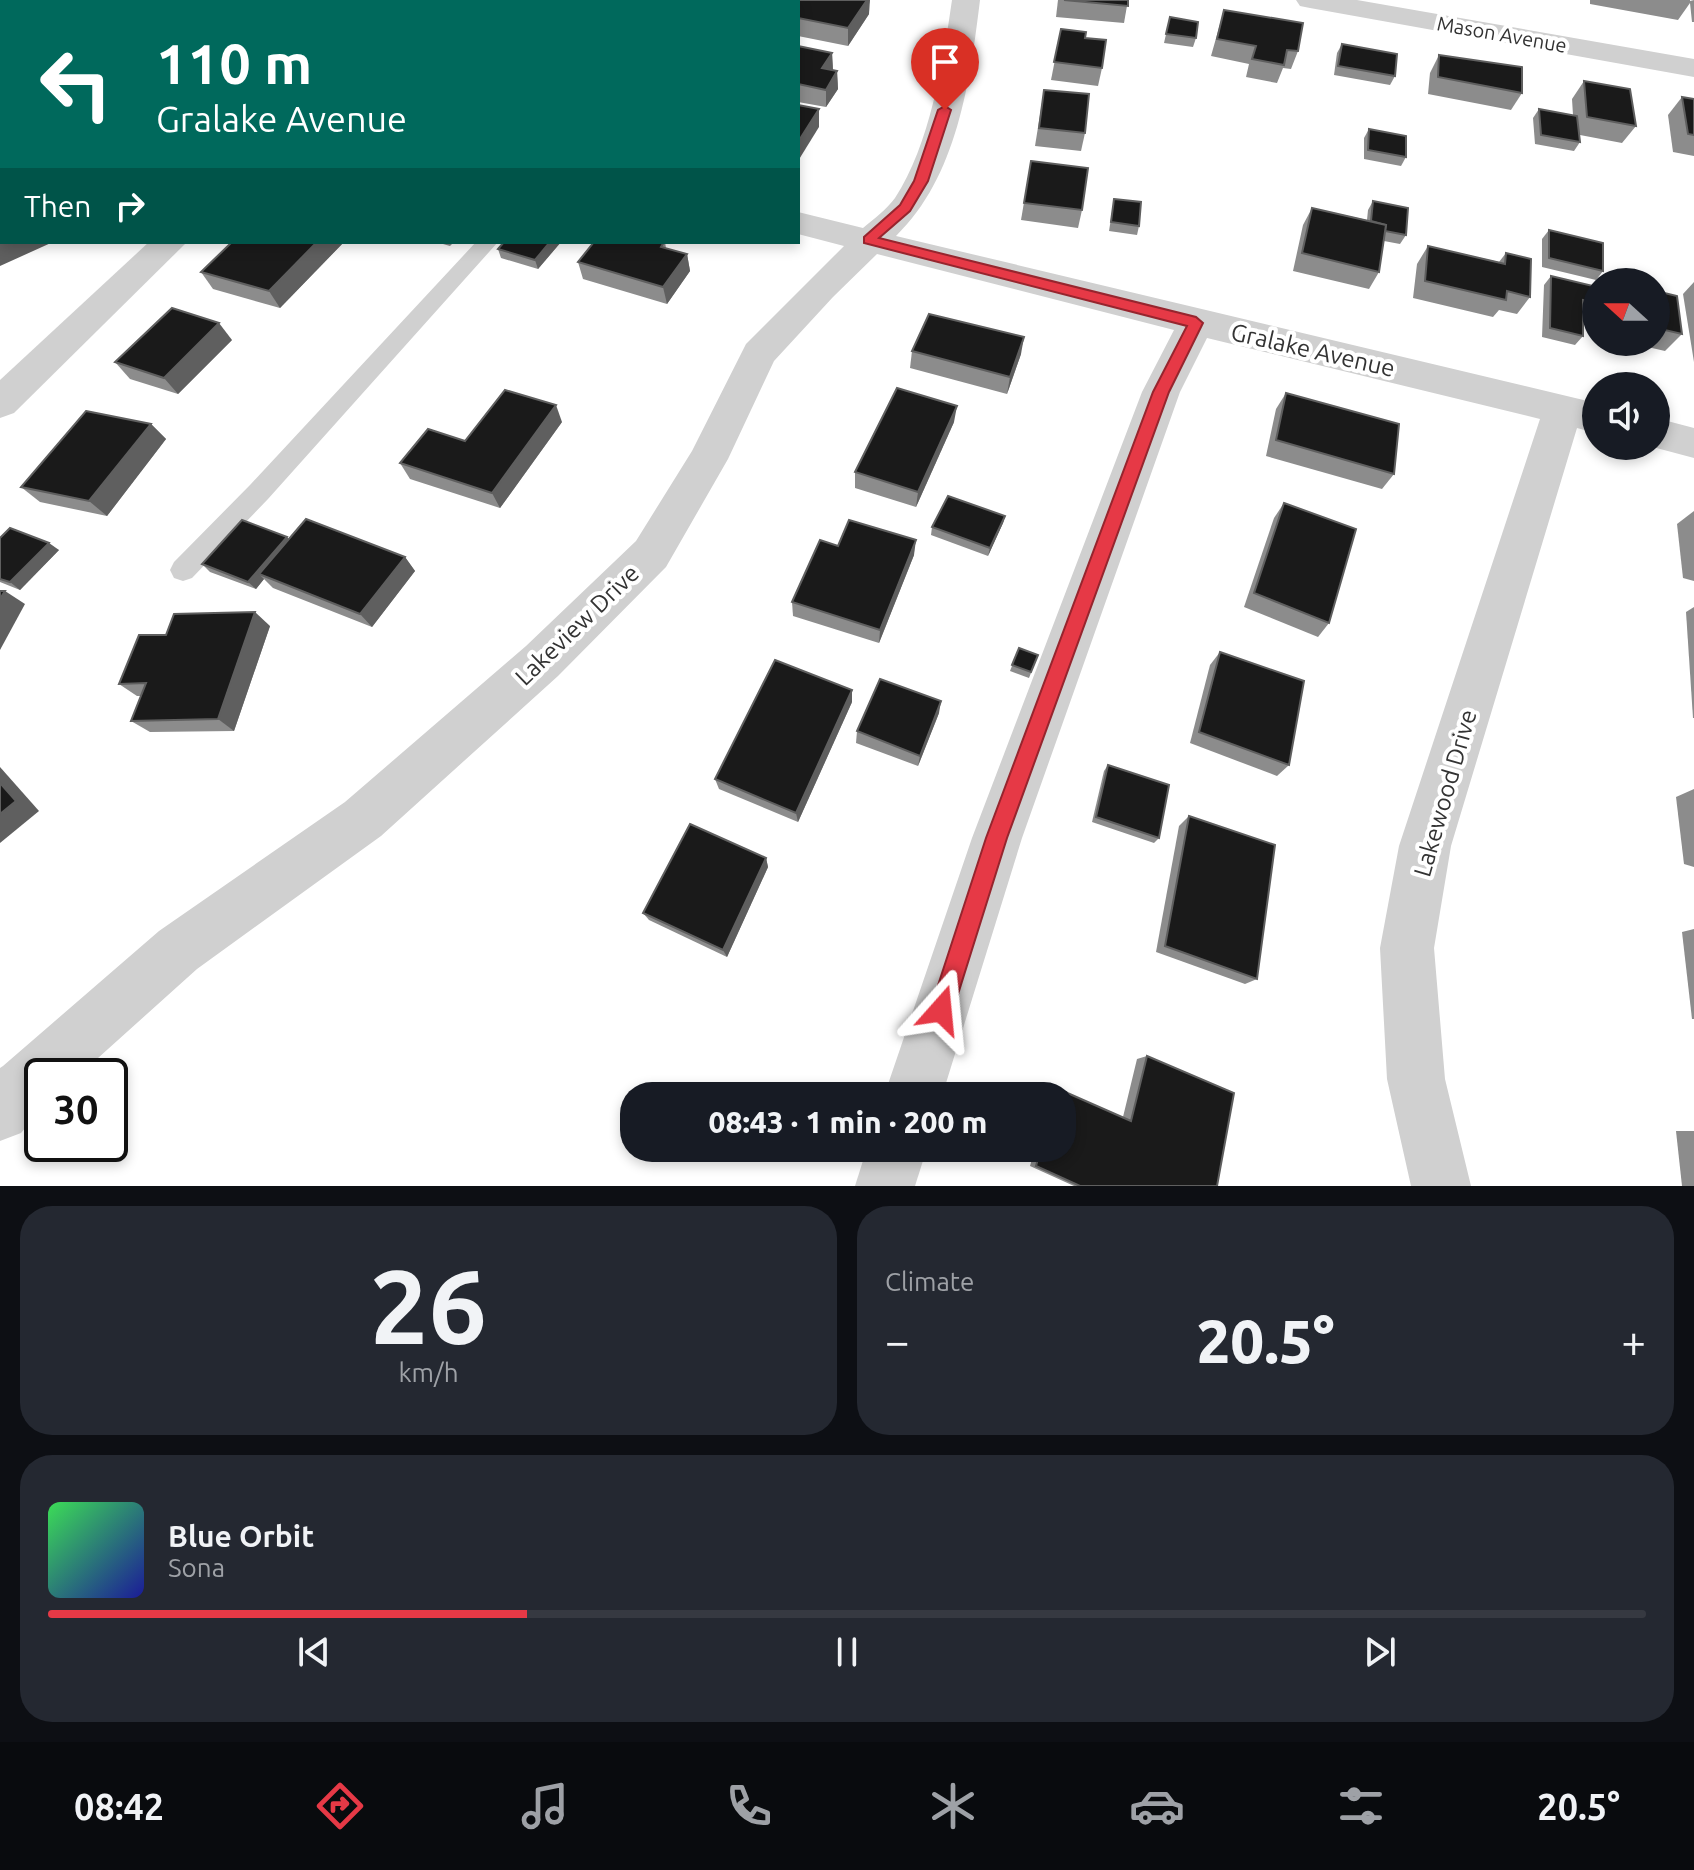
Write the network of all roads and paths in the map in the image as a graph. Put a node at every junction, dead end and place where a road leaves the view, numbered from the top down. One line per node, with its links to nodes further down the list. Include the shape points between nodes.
1 (966, 0): 5 (street, Lakeview Drive, via 958,60 921,181 905,208)
2 (1310, 0): 3 (street, Mason Avenue)
3 (1694, 68)
4 (800, 223): 5 (street, Gralake Avenue)
5 (869, 240): 8 (street, Gralake Avenue); 15 (street, Lakeview Drive, via 759,354 708,459 651,554 542,661 363,819 178,950)
6 (168, 244): 9 (street)
7 (486, 244): 13 (lane)
8 (1196, 323): 10 (street, Gralake Avenue); 14 (street, via 1161,392 997,838)
9 (0, 403)
10 (1580, 413): 18 (street, Lakewood Drive, via 1425,846 1407,948 1416,1079)
11 (1670, 437): 12 (street)
12 (1694, 443)
13 (183, 570)
14 (918, 1082)
15 (0, 1112)
16 (893, 1162): 17 (street)
17 (885, 1186)
18 (1441, 1186)

